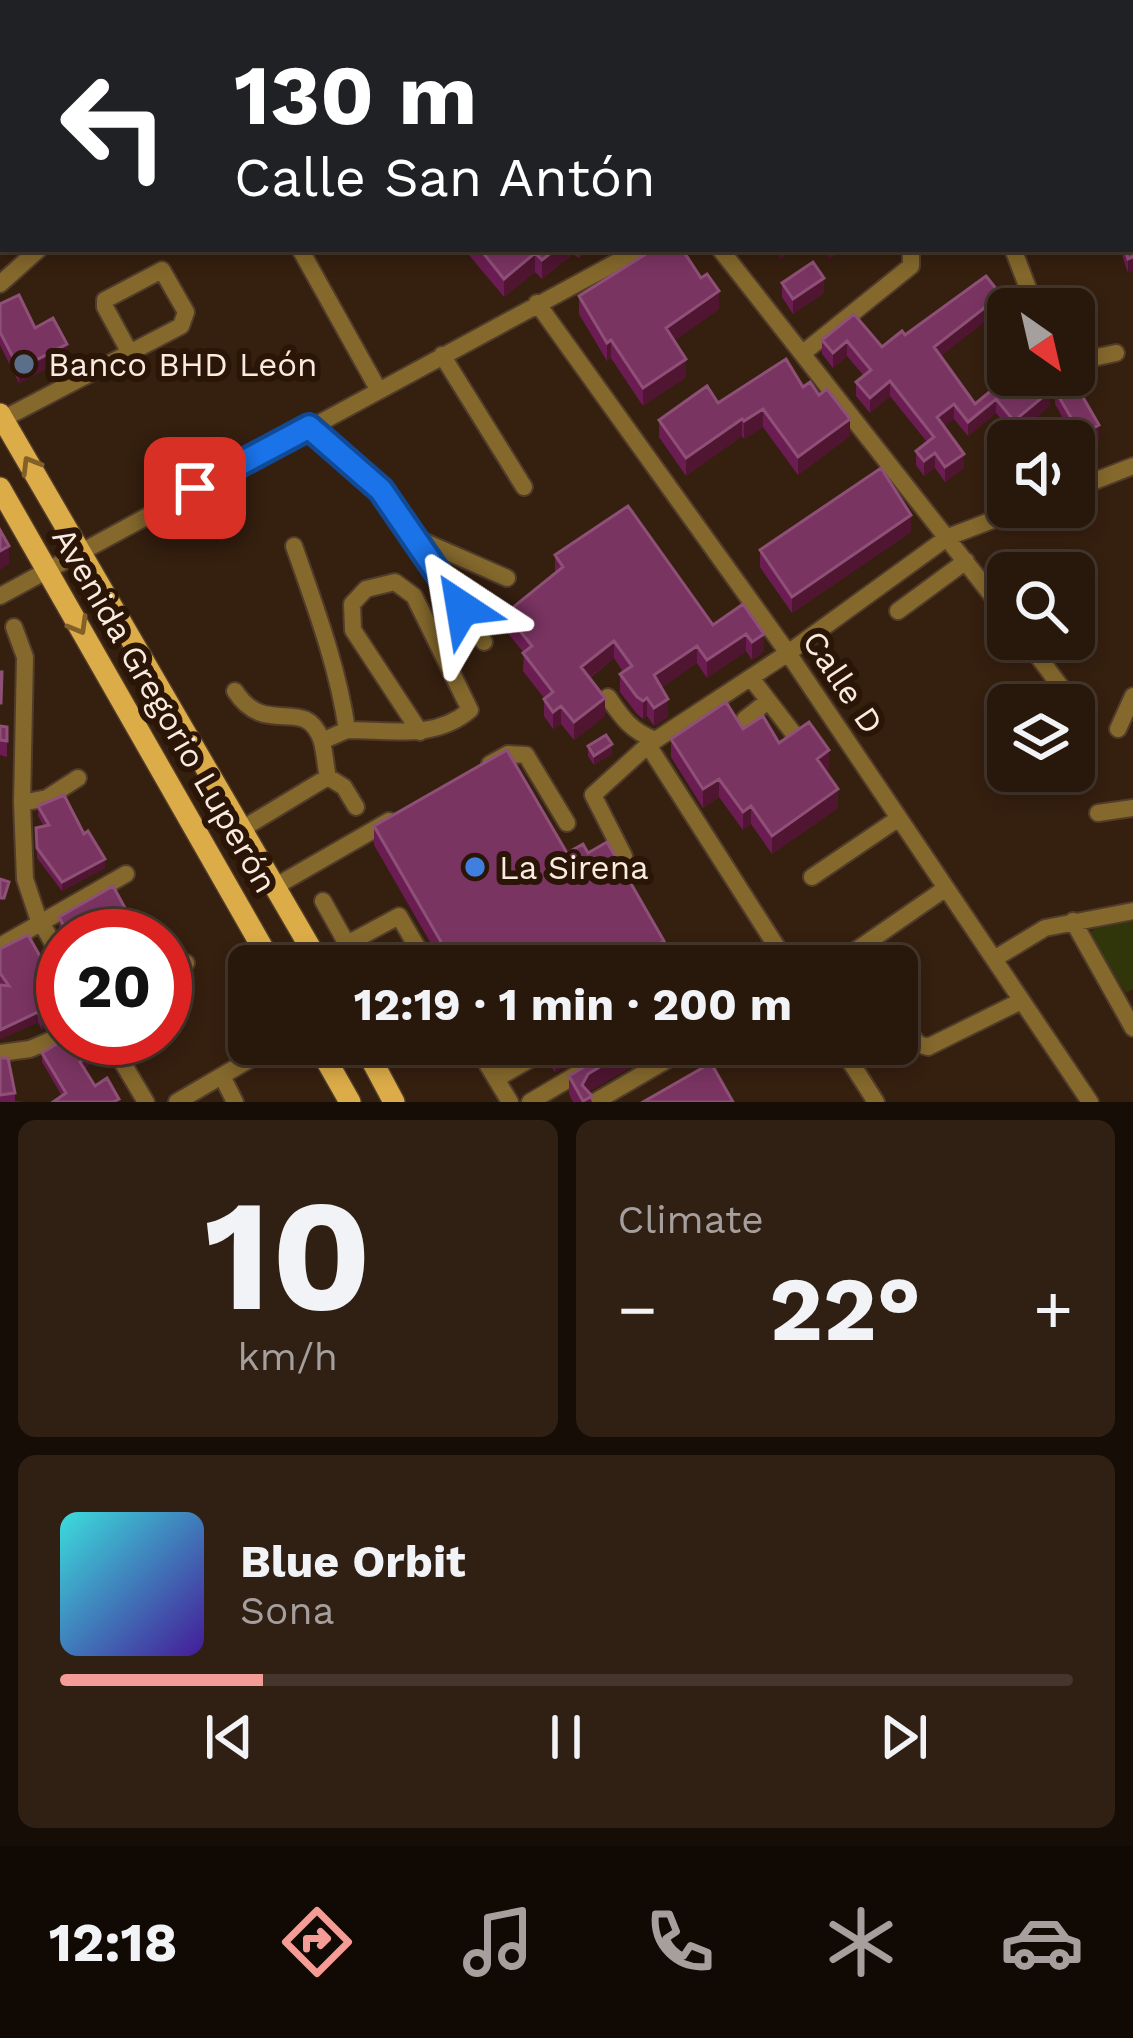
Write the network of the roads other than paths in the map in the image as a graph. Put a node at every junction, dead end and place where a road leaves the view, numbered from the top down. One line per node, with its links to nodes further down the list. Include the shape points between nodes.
1 (36, 252): 7 (street)
2 (302, 252): 15 (street)
3 (635, 252): 9 (street)
4 (722, 252): 11 (street)
5 (910, 252): 11 (street, via 911,266)
6 (1013, 252): 8 (street)
7 (0, 284)
8 (1028, 288)
9 (537, 303): 13 (street); 35 (street, Calle D)
10 (130, 353): 10 (street, via 186,320 161,270 106,300); 16 (street)
11 (802, 353): 23 (street)
12 (1116, 353): 14 (street)
13 (442, 355): 15 (street); 20 (street)
14 (1095, 358)
15 (378, 389): 17 (street)
16 (2, 416): 26 (main road, Avenida Gregorio Luperón, one-way to 16)
17 (309, 427): 24 (street, via 381,490); 26 (street)
18 (1133, 466): 19 (street)
19 (1095, 481)
20 (524, 487)
21 (0, 488): 28 (main road, Avenida Gregorio Luperón)
22 (987, 522): 23 (street)
23 (948, 537): 27 (street); 35 (street)
24 (417, 538): 29 (street); 34 (street)
25 (294, 546): 45 (street)
26 (81, 550): 28 (street); 60 (main road, Avenida Gregorio Luperón)
27 (966, 561): 30 (street); 32 (street)
28 (48, 570): 31 (street); 72 (main road, Avenida Gregorio Luperón, one-way to 72)
29 (507, 578)
30 (987, 588)
31 (0, 596)
32 (898, 611)
33 (14, 627): 53 (street, via 25,657)
34 (484, 642)
35 (788, 653): 37 (street); 58 (street, Calle D)
36 (1041, 660): 38 (street)
37 (751, 678): 42 (street); 49 (street)
38 (1059, 684)
39 (236, 691): 48 (street, via 262,716 313,724)
40 (1133, 696): 44 (street)
41 (608, 697): 49 (street)
42 (768, 701): 43 (street); 47 (street)
43 (745, 719)
44 (1118, 729)
45 (347, 730): 46 (street); 48 (street)
46 (420, 732): 46 (street, via 452,726 470,710 466,695 414,596 395,582 366,589 352,604 353,630)
47 (794, 734)
48 (322, 741): 51 (street)
49 (652, 742): 61 (street, via 593,795); 75 (street)
50 (469, 776): 59 (street, via 508,754 526,754)
51 (328, 777): 54 (street); 60 (street)
52 (78, 778): 53 (street)
53 (22, 803): 67 (street, via 26,880)
54 (356, 806)
55 (1133, 808): 57 (street)
56 (411, 809): 64 (street)
57 (1098, 813)
58 (899, 818): 63 (street); 65 (street, Calle D)
59 (568, 823)
60 (242, 829): 64 (main road, Avenida Gregorio Luperón)
61 (623, 856)
62 (126, 874): 68 (street)
63 (812, 877)
64 (276, 886): 73 (main road, Avenida Gregorio Luperón)
65 (946, 888): 76 (street); 78 (street, Calle D)
66 (322, 902): 74 (street, via 347,944 398,916)
67 (36, 909)
68 (68, 909)
69 (1133, 911): 70 (street)
70 (1072, 921): 78 (street, via 1034,932); 80 (street)
71 (36, 928): 77 (street)
72 (261, 945)
73 (312, 945)
74 (414, 945)
75 (776, 945)
76 (864, 945)
77 (0, 946)
78 (994, 959): 79 (street, Calle D)
79 (1021, 1000): 82 (street, via 928,1047); 96 (street, Calle D)
80 (1127, 1006): 81 (street)
81 (1133, 1028)
82 (918, 1044)
83 (36, 1046): 84 (street)
84 (0, 1053)
85 (124, 1065): 97 (street)
86 (241, 1065): 94 (street)
87 (329, 1065): 100 (main road)
88 (374, 1065): 101 (main road)
89 (488, 1065): 95 (street)
90 (520, 1065): 95 (street)
91 (594, 1065): 103 (street)
92 (659, 1065): 104 (street)
93 (852, 1065): 105 (street)
94 (222, 1076): 98 (street); 99 (street)
95 (496, 1079): 102 (street)
96 (1084, 1100)
97 (146, 1102)
98 (177, 1102)
99 (235, 1102)
100 (350, 1102)
101 (394, 1102)
102 (510, 1102)
103 (530, 1102)
104 (596, 1102)
105 (876, 1102)

